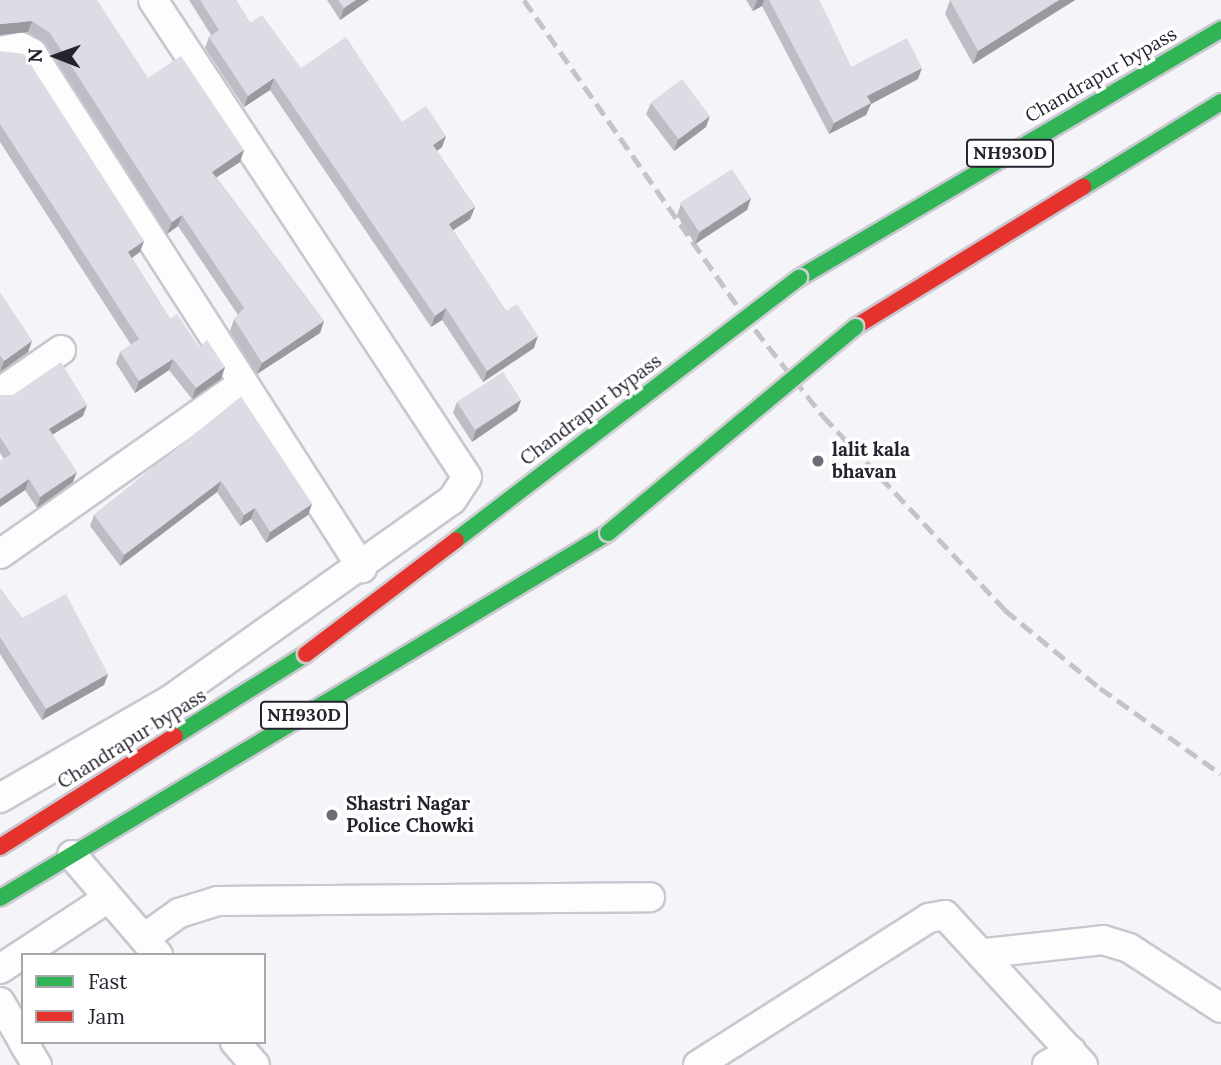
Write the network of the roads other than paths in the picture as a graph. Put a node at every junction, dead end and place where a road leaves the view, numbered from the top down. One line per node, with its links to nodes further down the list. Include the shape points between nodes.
1 (153, 0): 9 (street, via 463,463 467,477 452,500)
2 (1221, 29): 11 (highway, Chandrapur bypass / NH930D, bridge, via 799,278 306,654)
3 (0, 51): 6 (street, via 21,47 32,53)
4 (1221, 102): 12 (highway, NH930D, bridge, via 855,327 608,533)
5 (61, 350): 7 (street)
6 (242, 384): 8 (street); 9 (street)
7 (0, 392)
8 (0, 554)
9 (362, 568): 10 (street, via 173,698)
10 (0, 798)
11 (0, 847)
12 (72, 855): 14 (highway, NH930D); 15 (street)
13 (650, 897): 16 (street, via 218,901 179,913)
14 (0, 898)
15 (108, 898): 16 (street); 17 (street)
16 (151, 946)
17 (24, 953)
18 (986, 954): 22 (street, via 1103,940 1129,948); 26 (street); 29 (street, via 957,922 929,918)
19 (21, 955): 20 (street)
20 (0, 969)
21 (0, 1002): 23 (street)
22 (1221, 1008)
23 (21, 1039)
24 (24, 1044): 27 (street)
25 (237, 1044): 28 (street)
26 (1077, 1058): 30 (street)
27 (37, 1065)
28 (255, 1065)
29 (698, 1065)
30 (1047, 1065)

